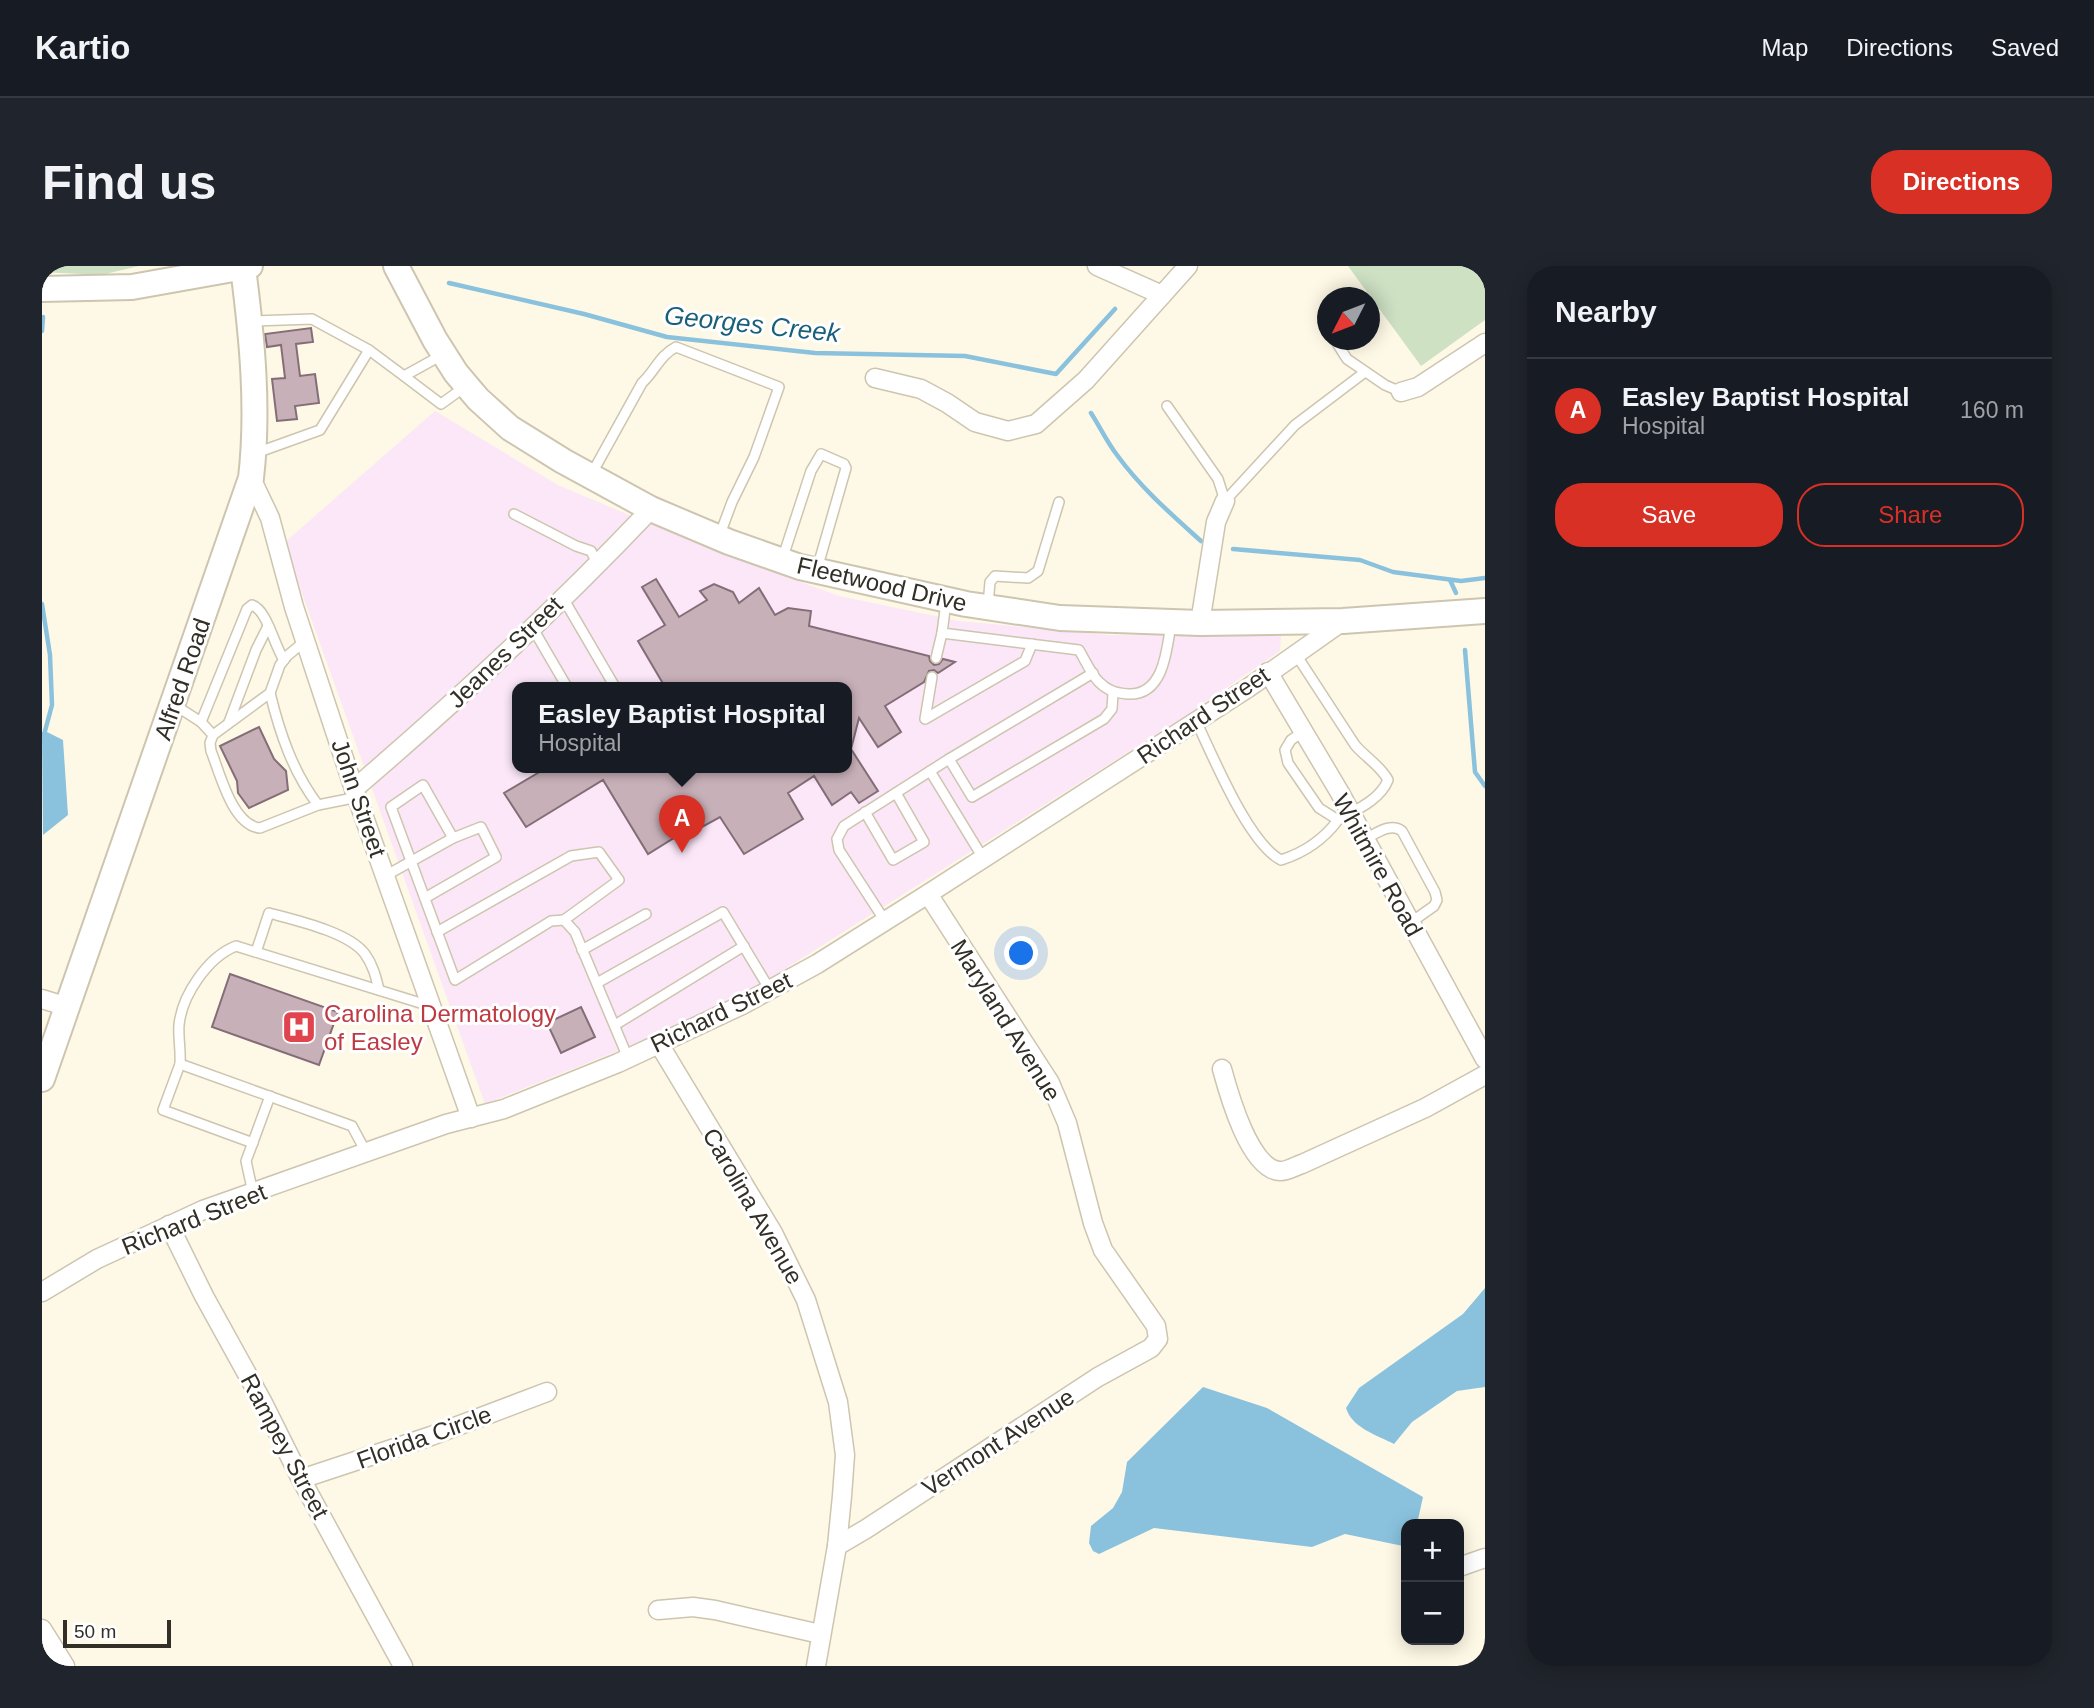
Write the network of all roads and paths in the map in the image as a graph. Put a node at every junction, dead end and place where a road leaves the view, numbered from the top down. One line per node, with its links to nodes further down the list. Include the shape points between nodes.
1 (396, 266): 11 (street, Fleetwood Drive)
2 (1188, 266): 6 (street)
3 (246, 267): 5 (street, via 132,287); 7 (street, Alfred Road)
4 (1102, 267): 6 (street)
5 (42, 289)
6 (1162, 295): 14 (street, via 1086,380 1036,424 1008,431 975,422 921,389)
7 (250, 321): 9 (lane, via 312,319); 18 (street, Alfred Road)
8 (1485, 343): 16 (street, via 1418,387)
9 (369, 350): 13 (lane); 18 (lane, via 320,430)
10 (1341, 350): 12 (lane)
11 (444, 354): 13 (lane); 15 (street, Fleetwood Drive)
12 (1365, 372): 16 (lane); 20 (lane, via 1294,425)
13 (404, 376): 15 (lane, via 441,404)
14 (875, 379)
15 (467, 385): 19 (street, Fleetwood Drive, via 510,428)
16 (1401, 393)
17 (1167, 406): 20 (lane, via 1218,479)
18 (252, 466): 38 (street, John Street); 50 (street, Alfred Road)
19 (591, 476): 22 (street, Fleetwood Drive); 24 (lane, via 642,383 666,352 676,347 779,387)
20 (1225, 501): 34 (street, via 1216,522)
21 (1059, 502): 30 (lane, via 1038,571 1028,578 995,576 989,582)
22 (650, 509): 24 (street, Fleetwood Drive); 26 (street, Jeanes Street)
23 (514, 514): 26 (lane, via 591,551)
24 (719, 537): 25 (street, Fleetwood Drive)
25 (782, 560): 27 (street, Fleetwood Drive); 27 (lane, via 811,471 821,454 846,468)
26 (598, 565): 28 (street, Jeanes Street)
27 (817, 571): 29 (street, Fleetwood Drive)
28 (562, 597): 36 (street, Jeanes Street); 47 (lane)
29 (947, 600): 30 (street, Fleetwood Drive); 37 (lane)
30 (988, 607): 32 (street, Fleetwood Drive, via 1060,618)
31 (1485, 611): 33 (street, Fleetwood Drive)
32 (1171, 621): 34 (street, Fleetwood Drive); 48 (lane, via 1162,668 1152,687 1134,694)
33 (1343, 621): 34 (street, Fleetwood Drive); 40 (street, Richard Street)
34 (1200, 623)
35 (268, 626): 42 (lane); 52 (lane, via 257,607 252,605 244,612); 53 (lane)
36 (532, 627): 46 (lane); 58 (street, Jeanes Street)
37 (942, 633): 39 (lane); 41 (lane)
38 (305, 641): 42 (lane); 58 (street, John Street)
39 (1032, 644): 44 (lane, via 1079,650); 45 (lane, via 1025,661 925,719)
40 (1295, 653): 43 (street, Richard Street); 62 (lane, via 1355,745 1388,780 1380,793)
41 (936, 657)
42 (284, 660): 49 (lane)
43 (1268, 672): 51 (street, Richard Street); 54 (street, Whitmire Road)
44 (1093, 673): 48 (lane); 56 (lane)
45 (932, 677)
46 (564, 682)
47 (612, 682)
48 (1113, 693): 56 (lane, via 1112,709 1104,719 972,797)
49 (270, 694): 53 (lane); 60 (lane, via 290,758)
50 (173, 704): 52 (lane); 83 (street, Alfred Road)
51 (1196, 721): 62 (lane, via 1242,815 1269,854 1281,860 1295,855); 65 (street, Richard Street)
52 (201, 722): 55 (lane)
53 (229, 722): 55 (lane)
54 (1303, 732): 62 (street, Whitmire Road); 62 (lane, via 1285,750 1288,763 1319,808)
55 (213, 735): 60 (lane, via 211,751 234,807 246,823 260,828)
56 (949, 759): 57 (lane)
57 (930, 771): 59 (lane); 65 (lane)
58 (356, 793): 60 (lane); 67 (street, John Street)
59 (896, 793): 61 (lane); 61 (lane, via 924,842 893,860)
60 (318, 805)
61 (865, 812): 72 (lane, via 844,825 837,839 839,850)
62 (1344, 817): 64 (street, Whitmire Road)
63 (453, 838): 66 (lane); 66 (lane, via 423,785 391,807); 69 (lane, via 481,827 496,857)
64 (1365, 839): 73 (street, Whitmire Road); 73 (lane, via 1390,827 1402,831 1435,892 1434,906)
65 (983, 858): 68 (street, Richard Street)
66 (412, 862): 67 (lane); 69 (lane)
67 (385, 876): 82 (street, John Street)
68 (928, 894): 72 (street, Richard Street); 99 (street, Maryland Avenue, via 1050,1083 1067,1123 1104,1250 1156,1326)
69 (425, 898): 74 (lane)
70 (646, 914): 76 (lane)
71 (564, 920): 74 (lane, via 551,921 455,980); 74 (lane, via 619,880 599,852 571,856); 76 (lane)
72 (885, 920): 80 (street, Richard Street)
73 (1410, 923): 87 (street, Whitmire Road)
74 (437, 932)
75 (744, 946): 78 (lane, via 723,912); 80 (lane); 84 (lane)
76 (582, 950): 78 (lane)
77 (256, 952): 79 (lane); 79 (lane, via 269,913 290,918 351,940 374,968); 88 (lane, via 236,946 224,951 194,985 179,1026)
78 (597, 984): 84 (lane)
79 (379, 990): 82 (lane)
80 (770, 990): 85 (street, Richard Street)
81 (42, 999): 83 (street)
82 (430, 1006): 93 (street, John Street)
83 (68, 1007): 91 (street, Alfred Road)
84 (615, 1025): 86 (lane)
85 (659, 1044): 86 (street, Richard Street); 102 (street, Carolina Avenue, via 774,1233 806,1300 838,1402 845,1455)
86 (628, 1058): 93 (street, Richard Street, via 505,1109)
87 (1485, 1059)
88 (180, 1064): 92 (lane); 94 (lane, via 163,1110)
89 (1222, 1069): 90 (street, via 1235,1115 1257,1155 1271,1169 1281,1171 1425,1108)
90 (1485, 1075)
91 (42, 1079)
92 (270, 1096): 94 (lane); 95 (lane, via 352,1126)
93 (471, 1118): 95 (street, Richard Street)
94 (253, 1143): 96 (lane, via 246,1161)
95 (367, 1153): 96 (street, Richard Street)
96 (253, 1193): 97 (street, Richard Street)
97 (169, 1225): 98 (street, Richard Street, via 97,1259); 101 (street, Rampey Street)
98 (42, 1292)
99 (1158, 1339): 102 (street, Vermont Avenue, via 1151,1348 1098,1377)
100 (547, 1392): 101 (street, Florida Circle)
101 (301, 1479): 109 (street, Rampey Street)
102 (837, 1545): 107 (street, Carolina Avenue)
103 (1485, 1558): 104 (street)
104 (1464, 1565)
105 (658, 1610): 107 (street, via 715,1610)
106 (42, 1629): 108 (street)
107 (820, 1634): 110 (street, Carolina Avenue)
108 (65, 1666)
109 (403, 1666)
110 (816, 1666)

